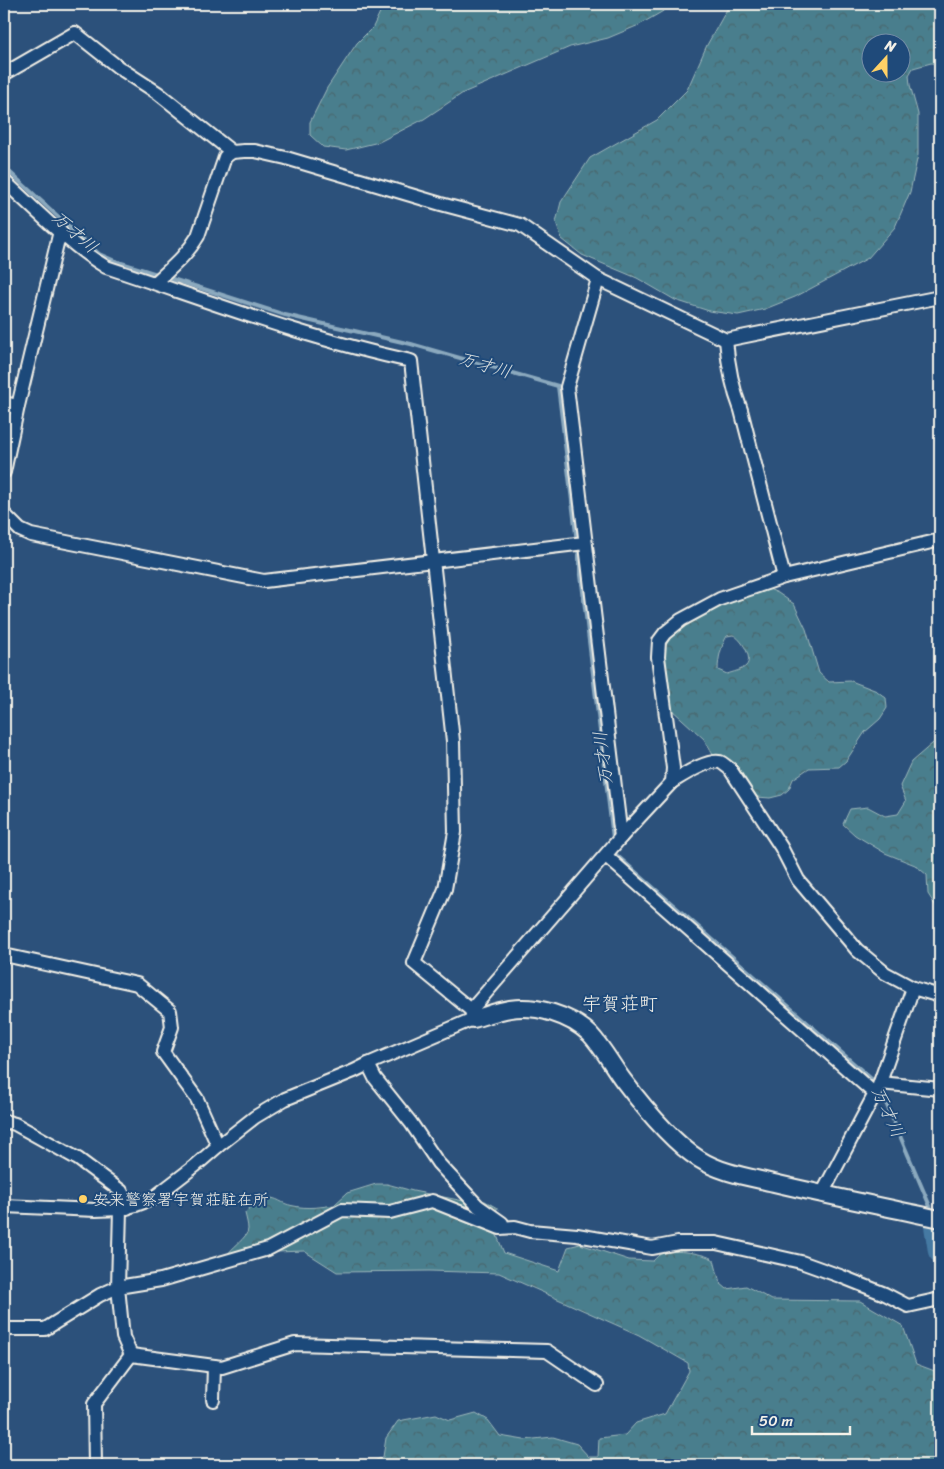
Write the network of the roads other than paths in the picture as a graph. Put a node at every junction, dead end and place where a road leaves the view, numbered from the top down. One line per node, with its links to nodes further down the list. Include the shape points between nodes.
1 (4, 74): 2 (street, via 75,33)
2 (232, 152): 5 (street, via 224,157 198,236 180,261); 6 (street, via 255,151 286,158 520,225)
3 (4, 182): 4 (street)
4 (60, 231): 5 (street, via 106,266); 10 (street)
5 (161, 277): 15 (street, via 257,317 369,352 411,361)
6 (598, 279): 8 (street); 14 (street, via 567,387)
7 (940, 297): 8 (street)
8 (726, 340): 16 (street, via 734,391)
9 (4, 403): 10 (street)
10 (18, 406): 11 (street)
11 (4, 472)
12 (4, 514): 15 (street, via 31,536 264,581)
13 (940, 540): 16 (street)
14 (579, 543): 15 (street); 18 (street)
15 (433, 562): 23 (street, via 453,741 455,832 445,889 414,963)
16 (784, 577): 17 (street, via 720,599 681,620 660,638 658,657)
17 (672, 782): 18 (street); 21 (street, via 713,762 720,762 730,769 781,847 798,880 866,959)
18 (621, 837): 19 (street)
19 (606, 856): 23 (street); 25 (street)
20 (4, 956): 28 (street, via 137,984 159,1001 170,1011 172,1028 163,1052 197,1098)
21 (913, 988): 22 (street); 25 (street)
22 (940, 996)
23 (472, 1015): 24 (street); 29 (street, via 510,1009 539,1009 575,1023 590,1035 674,1140 699,1160 730,1172)
24 (368, 1064): 28 (street, via 285,1099); 33 (street, via 438,1163 478,1206)
25 (879, 1086): 26 (street); 29 (street)
26 (940, 1090)
27 (4, 1121): 31 (street, via 16,1124 78,1159 121,1191 125,1198)
28 (218, 1146): 31 (street, via 152,1199)
29 (822, 1194): 32 (street)
30 (4, 1206): 31 (street)
31 (123, 1208): 34 (street)
32 (940, 1219)
33 (515, 1227): 34 (street, via 500,1228 432,1201 390,1212 342,1210 268,1249 161,1280); 35 (street, via 652,1248 678,1243 716,1243 800,1262 908,1306)
34 (118, 1287): 36 (street, via 45,1329); 37 (street, via 123,1337)
35 (940, 1299)
36 (4, 1329)
37 (131, 1355): 38 (street); 41 (street, via 94,1404)
38 (214, 1366): 39 (street, via 222,1368 295,1344 547,1351); 40 (street)
39 (597, 1385)
40 (213, 1400)
41 (95, 1465)

